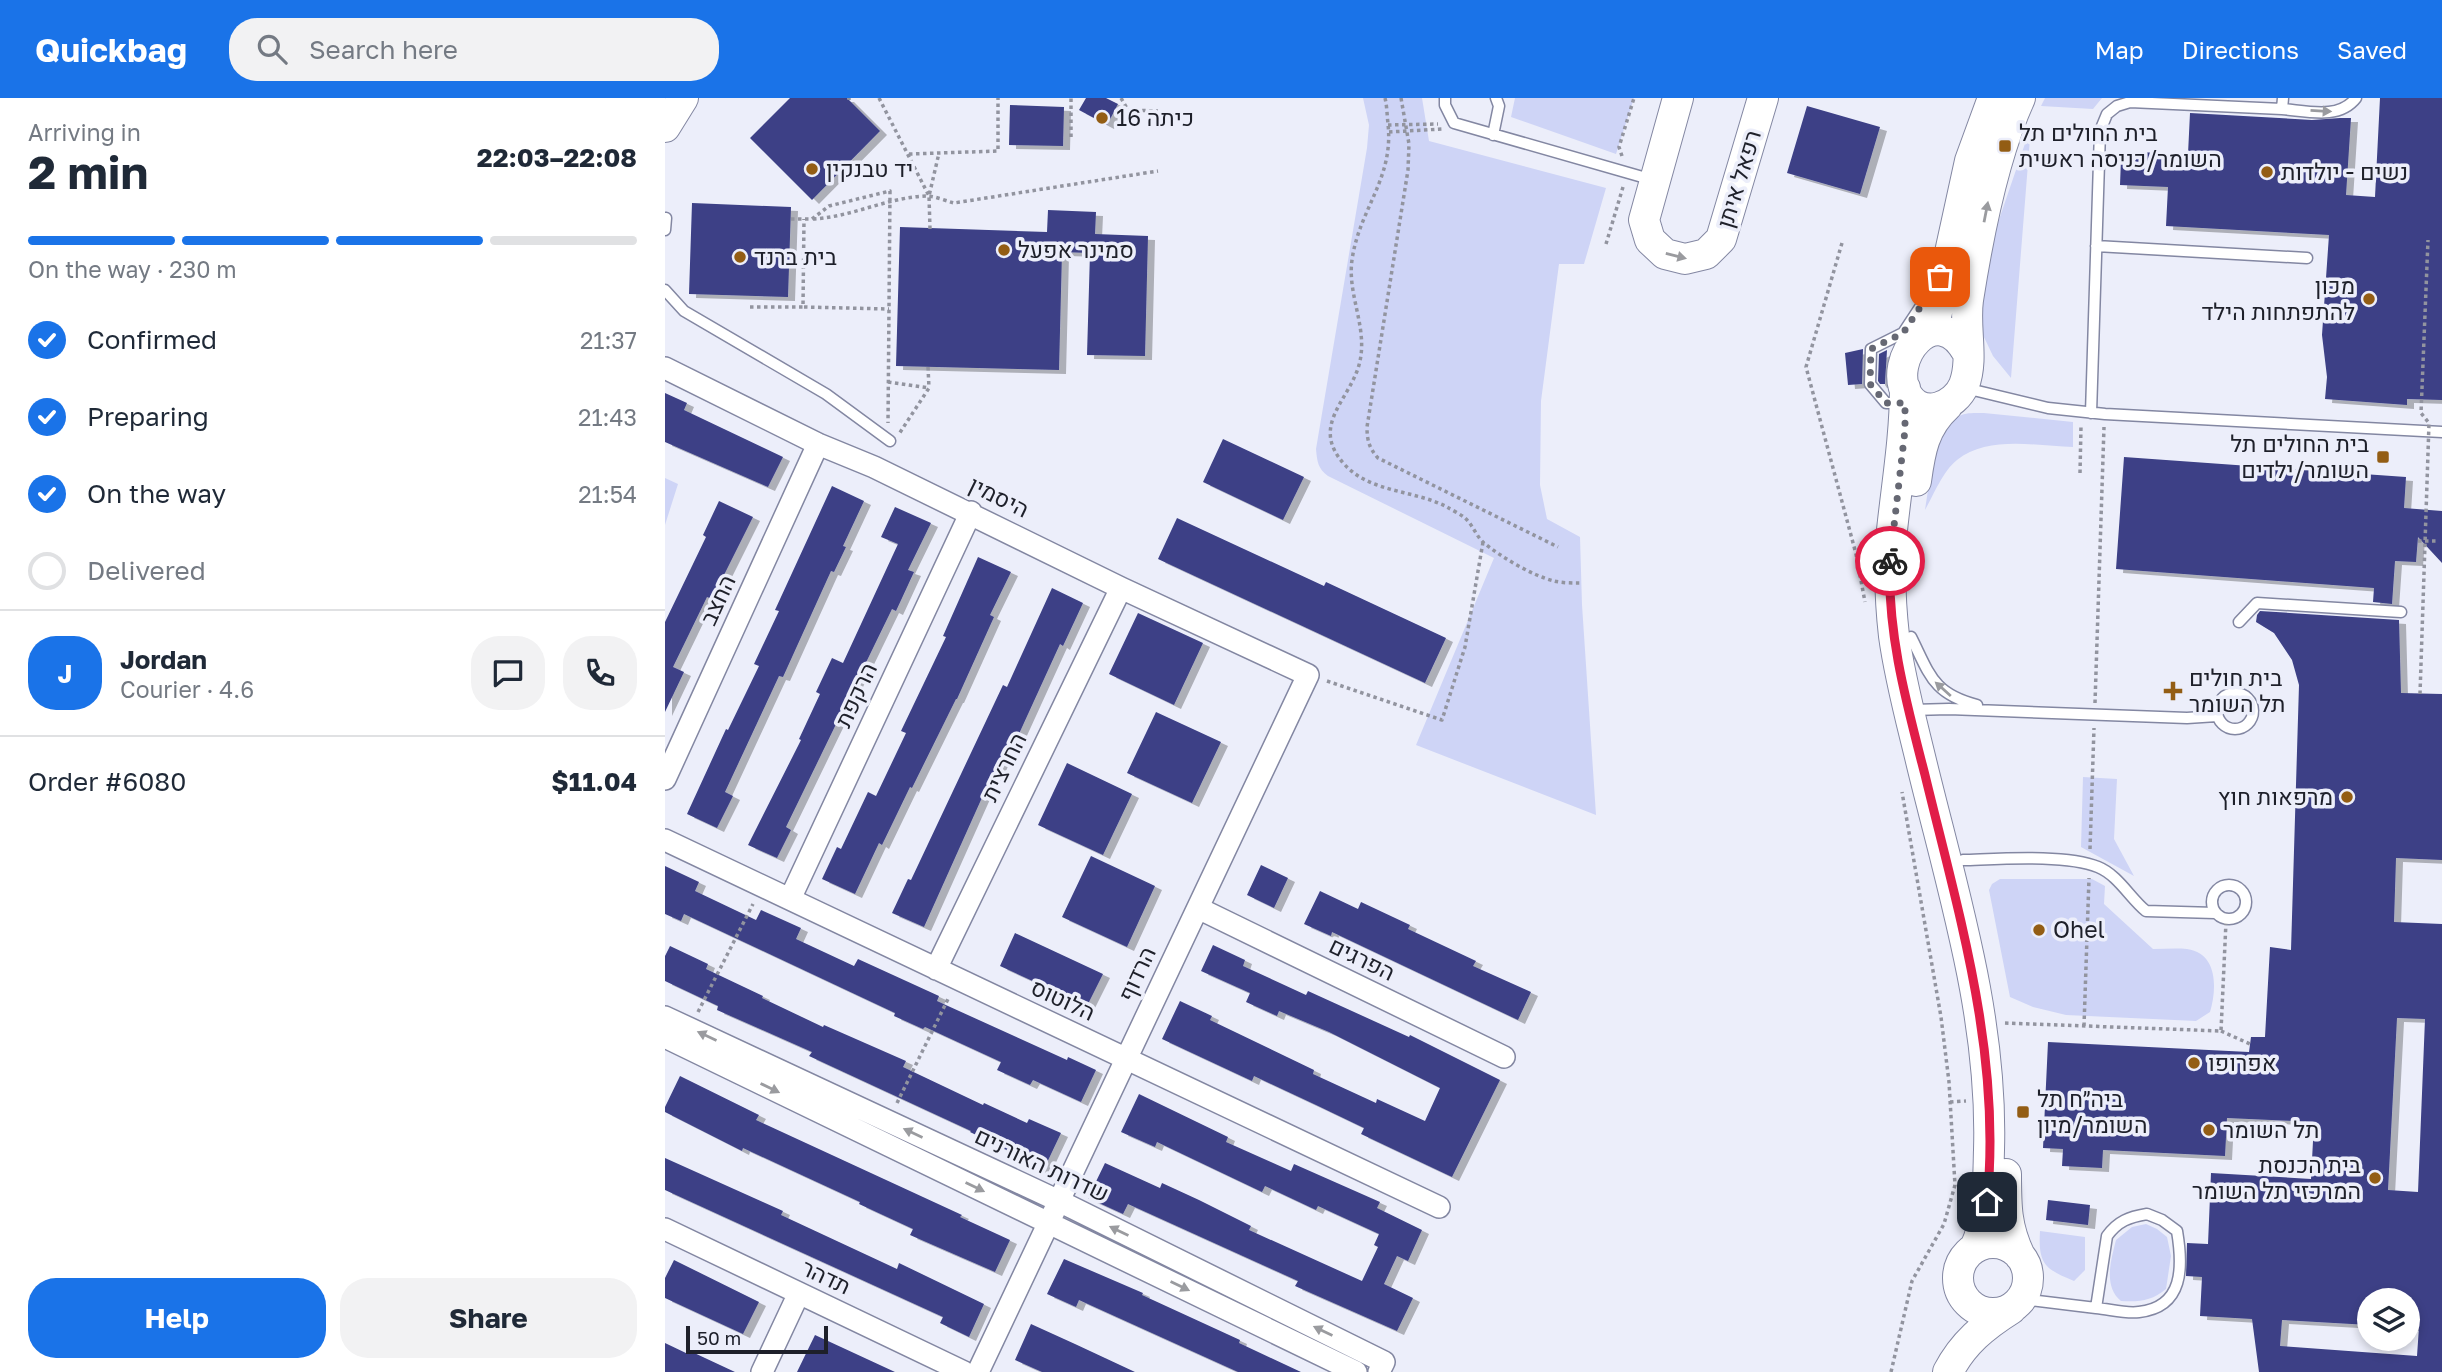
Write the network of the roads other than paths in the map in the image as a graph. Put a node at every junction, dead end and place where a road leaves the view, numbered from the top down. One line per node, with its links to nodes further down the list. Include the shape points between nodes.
1 (683, 98): 10 (street)
2 (1445, 98): 11 (lane, via 1454,123)
3 (1496, 98): 11 (lane, via 1499,106)
4 (1678, 98): 12 (street, רפאל איתן)
5 (1763, 98): 12 (street, רפאל איתן, one-way to 5, via 1644,220 1650,240 1665,254 1685,259 1706,254 1721,239)
6 (1993, 98): 15 (street, via 1970,161)
7 (2020, 98): 20 (street, one-way to 7, via 1968,302 1988,202)
8 (2356, 98): 9 (lane, one-way to 8, via 2333,112)
9 (2283, 104): 16 (lane, via 2144,102 2117,106 2107,114 2100,131)
10 (665, 127)
11 (1493, 135): 12 (lane)
12 (1655, 181)
13 (666, 218): 14 (lane)
14 (665, 230)
15 (1953, 242): 19 (street, via 1937,312); 22 (lane, via 1940,277 1903,333 1871,349 1870,384 1886,403)
16 (2096, 246): 17 (lane); 24 (lane)
17 (2307, 258)
18 (665, 290): 26 (lane, via 684,311 827,394)
19 (1921, 336): 20 (street, via 1929,331 1949,332 1961,340); 22 (street, via 1903,369)
20 (1967, 352): 23 (street, via 1967,377)
21 (665, 368): 27 (street, היסמין)
22 (1905, 396): 23 (street, via 1928,408); 34 (street, via 1890,590 1895,639)
23 (1955, 397): 24 (lane); 32 (street, via 1933,419 1918,465 1907,565)
24 (2086, 412): 25 (lane)
25 (2442, 432)
26 (891, 439)
27 (818, 444): 28 (street, היסמין); 37 (street, החצב)
28 (971, 512): 29 (street, היסמין); 40 (street, הרקפת)
29 (1121, 588): 33 (street, היסמין); 43 (street, החרצית)
30 (2401, 611): 31 (lane, via 2257,603)
31 (2239, 622)
32 (1911, 637): 34 (street); 35 (lane, one-way to 32, via 1944,692)
33 (1308, 675): 41 (street, הרדוף)
34 (1918, 710): 35 (lane); 39 (street); 52 (street, via 1985,1042 1989,1186 1982,1233)
35 (2000, 711): 36 (lane)
36 (2217, 716)
37 (665, 779)
38 (665, 840): 40 (street, הלוטוס)
39 (1963, 860): 42 (lane, via 2012,858 2098,867 2146,911); 53 (street, via 2000,1023 2007,1116 2007,1223)
40 (790, 899): 43 (street, הלוטוס)
41 (1198, 908): 46 (street, הפרגים); 47 (street, הרדוף)
42 (2221, 916)
43 (936, 969): 47 (street, הלוטוס)
44 (665, 1017): 48 (street, שדרות האורנים, one-way to 44)
45 (665, 1037): 50 (street, שדרות האורנים, one-way to 50)
46 (1504, 1056)
47 (1126, 1059): 48 (street, הרדוף); 49 (street, הלוטוס)
48 (1059, 1201): 50 (street, הרדוף); 62 (street, שדרות האורנים, one-way to 48, via 1384,1362)
49 (1440, 1208)
50 (1049, 1223): 60 (street, הרדוף); 61 (street, שדרות האורנים, one-way to 61)
51 (665, 1230): 55 (street, תדהר)
52 (1975, 1248): 53 (street, via 1999,1244); 54 (street, via 1960,1266)
53 (2020, 1256): 56 (street, via 2028,1277)
54 (1959, 1289): 56 (street, via 1981,1312 2003,1312); 63 (street, via 1957,1325)
55 (799, 1293): 58 (street); 59 (street, תדהר)
56 (2017, 1303): 57 (lane); 63 (street, via 1970,1339)
57 (2096, 1307): 57 (lane, via 2138,1312 2161,1307 2175,1294 2181,1256 2176,1231 2147,1214 2128,1217 2114,1227 2102,1252)
58 (762, 1372)
59 (964, 1372)
60 (978, 1372)
61 (1356, 1372)
62 (1379, 1372)
63 (1946, 1372)

